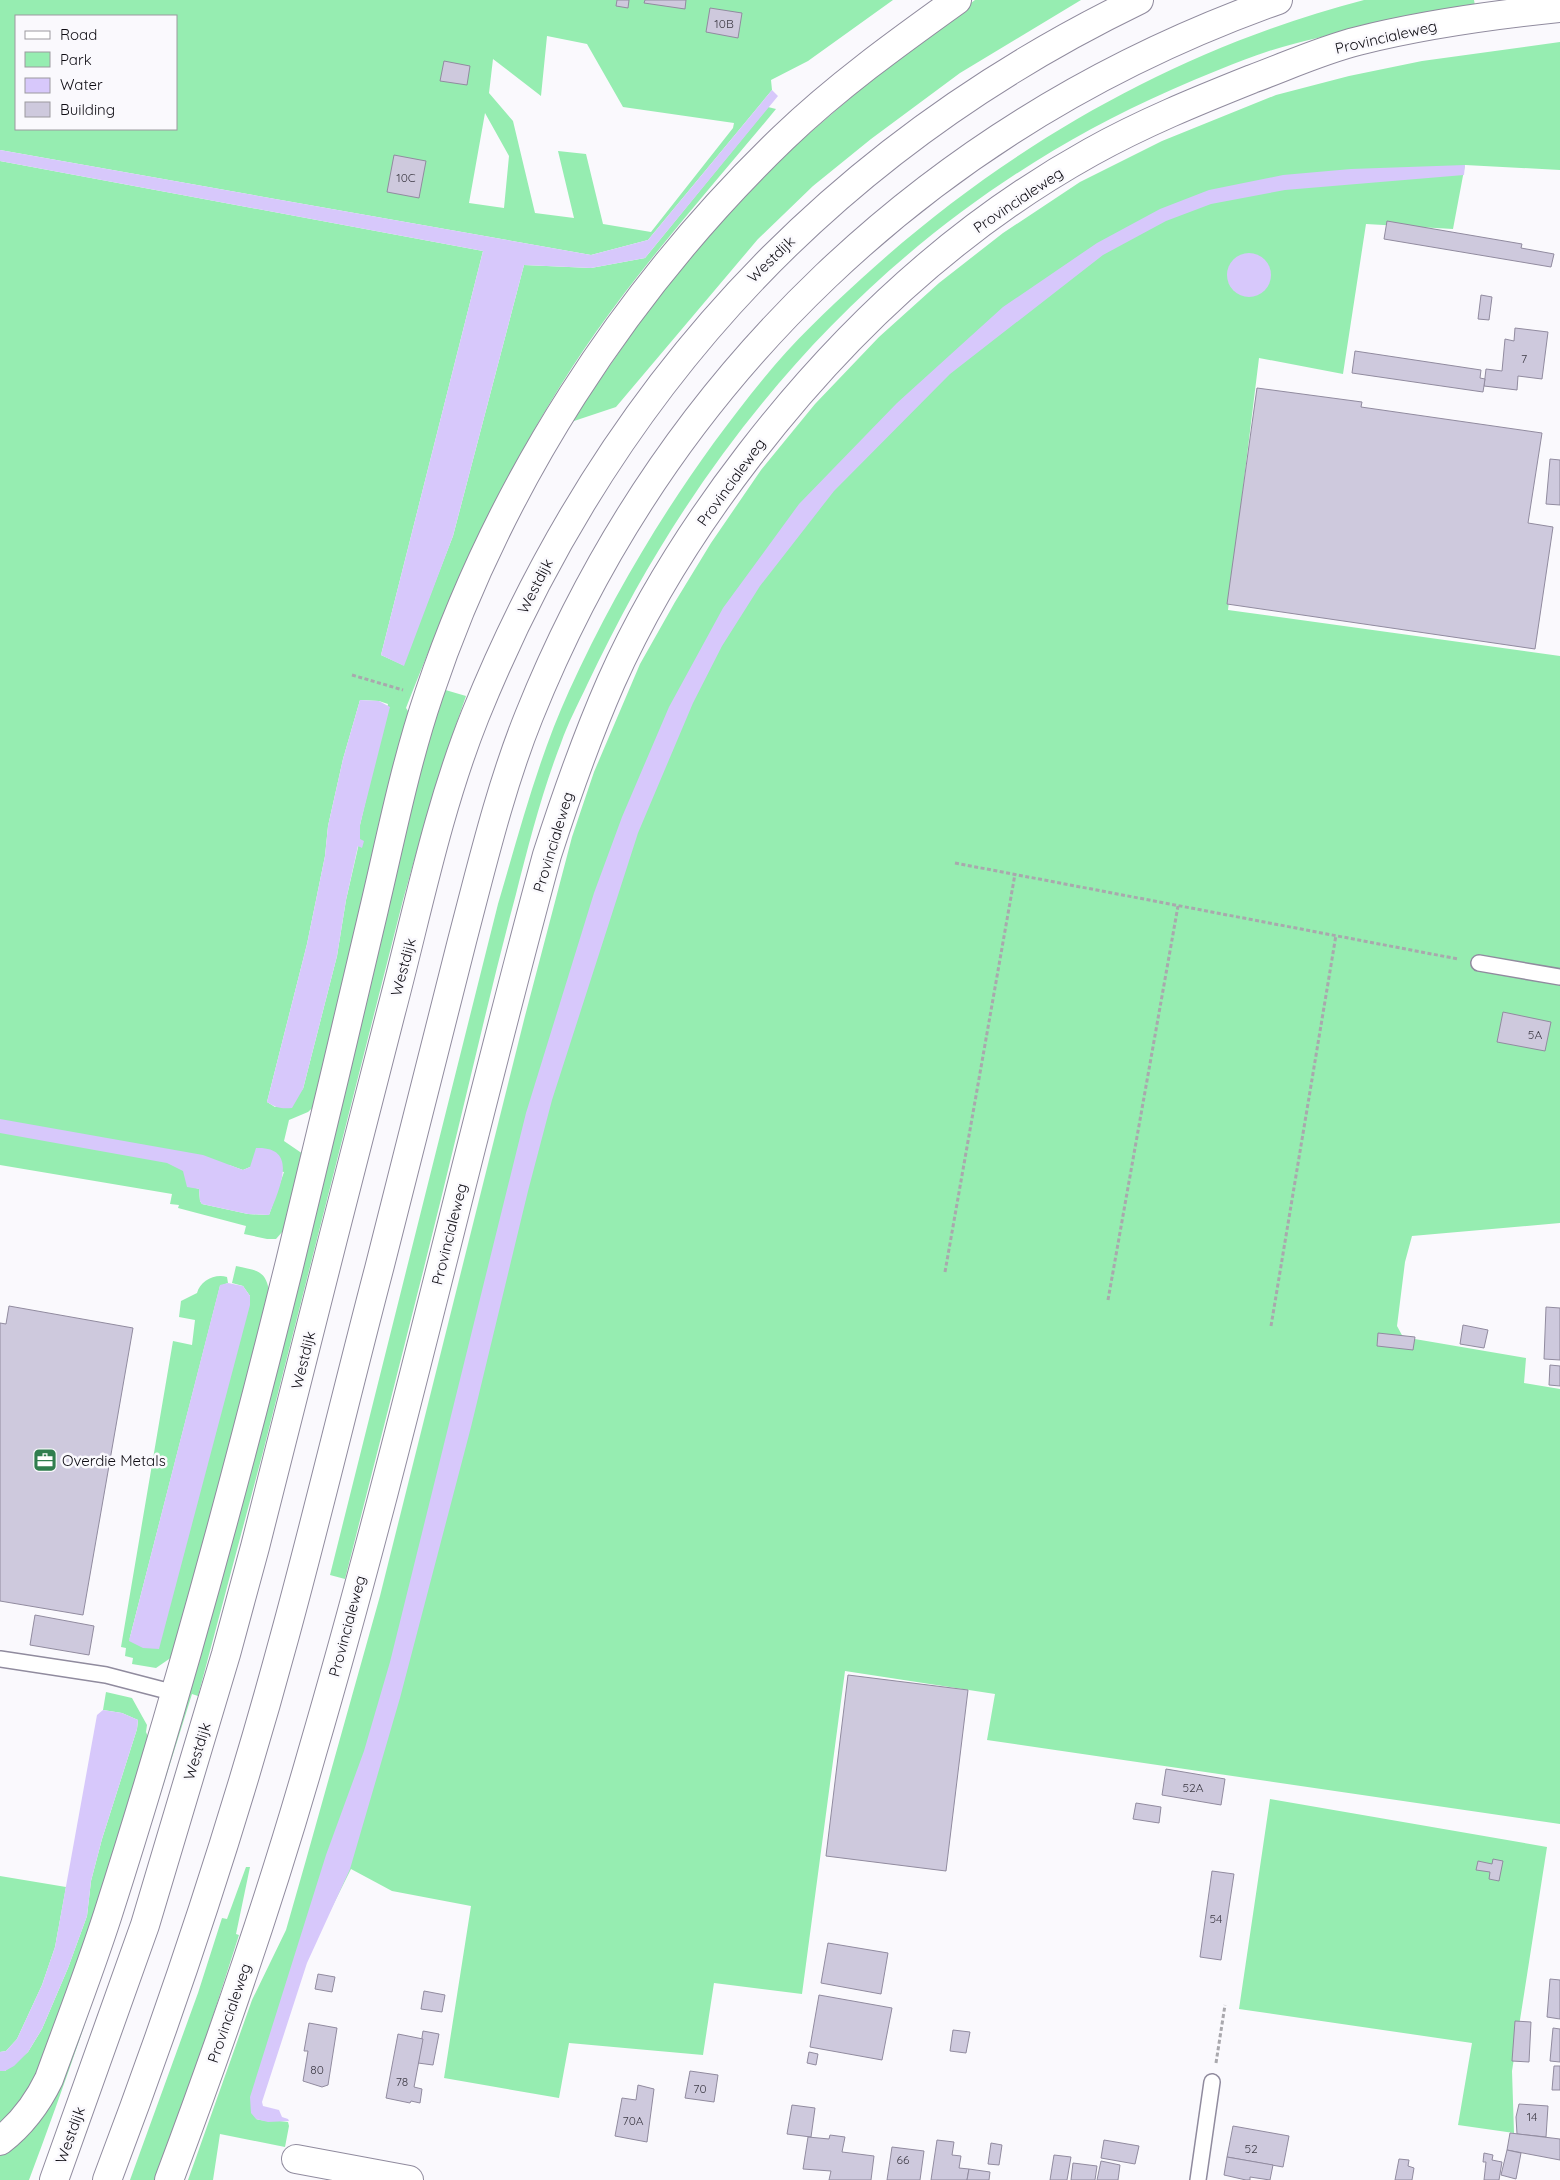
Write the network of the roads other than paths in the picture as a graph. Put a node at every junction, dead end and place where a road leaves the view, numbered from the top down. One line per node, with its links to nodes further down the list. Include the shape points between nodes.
1 (957, 0): 8 (main road, via 856,75 782,138 681,248 613,334 584,378 522,480 472,584 428,697 399,794 289,1263)
2 (1139, 0): 12 (main road, Westdijk, via 1018,65 914,136 817,215 743,287 698,337 618,443 581,502 519,615 473,722 435,842 226,1654 146,1924)
3 (1278, 0): 13 (main road, via 1175,40 1102,76 967,160 832,268 770,330 696,420 620,533 571,621 507,775 286,1634 208,1894)
4 (1560, 8): 14 (main road, Provincialeweg, via 1475,16 1357,41 1213,95 1144,124 1089,153 1007,205 930,262 858,328 792,400 709,508 656,595 611,680 574,772 553,836 312,1756 237,1991)
5 (1479, 963): 6 (lane)
6 (1560, 977)
7 (0, 1659): 8 (lane, via 106,1675)
8 (175, 1693): 10 (main road, via 106,1918 49,2079 38,2102)
9 (1212, 2082): 16 (lane)
10 (0, 2141)
11 (296, 2159): 15 (main road)
12 (54, 2180)
13 (107, 2180)
14 (169, 2180)
15 (409, 2180)
16 (1198, 2180)

